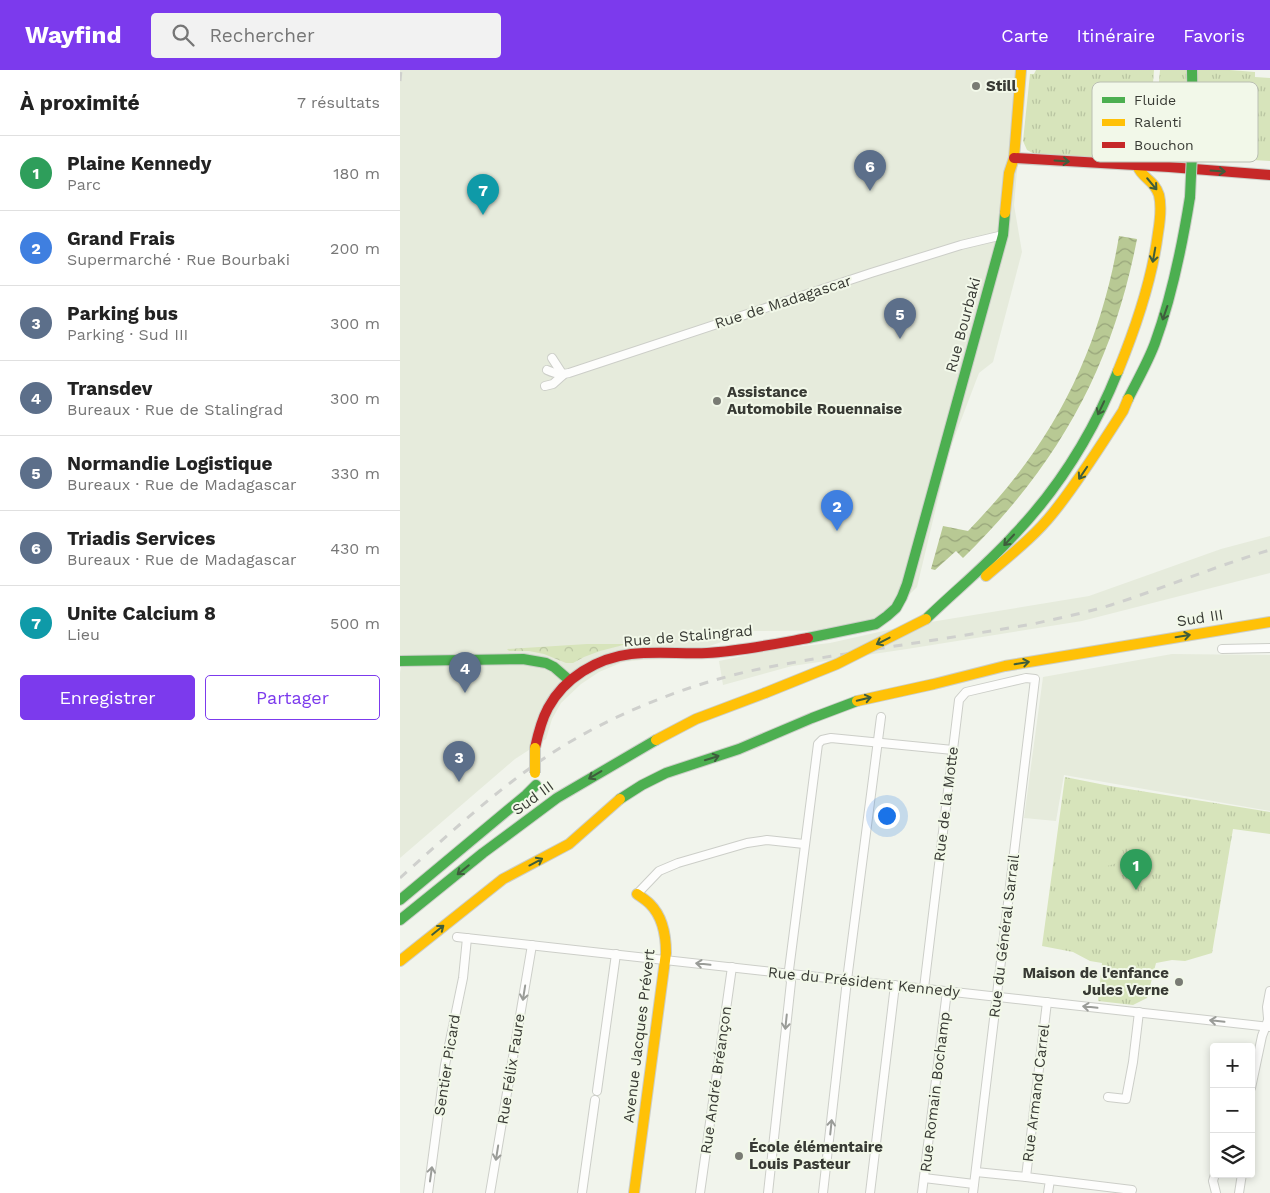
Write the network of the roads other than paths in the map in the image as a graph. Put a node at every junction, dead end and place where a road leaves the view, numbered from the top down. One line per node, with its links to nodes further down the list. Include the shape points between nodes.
1 (1021, 70): 2 (main road, Rue Bourbaki)
2 (1014, 158): 4 (main road, one-way to 4); 6 (main road, Rue Bourbaki, via 1007,187)
3 (1192, 162): 12 (main road, one-way to 12, bridge, via 1190,197 1172,292 1154,345 1123,411 1081,476 1031,537 986,576)
4 (1137, 166): 5 (main road, one-way to 5); 12 (main road, one-way to 12, via 1160,196 1152,269 1122,363 1095,422 1064,473 1027,521)
5 (1270, 175)
6 (1004, 235): 9 (street, Rue de Madagascar, via 871,273); 11 (main road, Rue Bourbaki)
7 (552, 358): 9 (street)
8 (548, 370): 9 (street)
9 (563, 374): 10 (street, Rue de Madagascar, via 553,384)
10 (545, 386)
11 (907, 584): 18 (main road, Rue de Stalingrad, via 893,612 876,624 700,654 623,655 592,666)
12 (926, 619): 25 (main road, Sud III, one-way to 25, bridge, via 837,664 696,719 664,735 557,798)
13 (1270, 622): 31 (main road, Sud III, one-way to 13, via 503,879 569,844 617,801 666,773 739,749 860,700 1005,666)
14 (1270, 648): 15 (street)
15 (1222, 649)
16 (400, 661): 18 (main road, via 523,658 546,663)
17 (1035, 679): 21 (street, Rue de la Motte, via 1026,678 966,692 959,700); 39 (street, Rue du Général Sarrail)
18 (569, 680): 24 (main road, bridge, via 539,727 535,748 536,785)
19 (881, 716): 20 (street)
20 (878, 742): 21 (street); 22 (street, via 831,738 818,744); 34 (street)
21 (953, 750): 36 (street, Rue de la Motte)
22 (804, 844): 23 (street, via 767,840 678,863 659,871); 33 (street)
23 (637, 894): 30 (main road, Avenue Jacques Prévert, via 652,905 662,925)
24 (400, 900)
25 (400, 920)
26 (457, 937): 27 (street, Rue du Président Kennedy)
27 (467, 938): 28 (street, Rue du Président Kennedy); 54 (street, Sentier Picard, one-way to 27)
28 (532, 945): 29 (street, Rue du Président Kennedy); 55 (street, Rue Félix Faure, one-way to 55)
29 (616, 954): 30 (street, Rue du Président Kennedy); 44 (street)
30 (666, 960): 32 (street, Rue du Président Kennedy, one-way to 30); 57 (main road, Avenue Jacques Prévert)
31 (400, 961)
32 (732, 967): 33 (street, Rue du Président Kennedy); 58 (street, Rue André Bréançon)
33 (788, 973): 34 (street, Rue du Président Kennedy); 59 (street, one-way to 59, via 791,982)
34 (847, 980): 35 (street, Rue du Président Kennedy); 60 (street, one-way to 34)
35 (895, 985): 36 (street, Rue du Président Kennedy); 61 (street)
36 (924, 988): 37 (street, Rue du Président Kennedy)
37 (947, 991): 39 (street, Rue du Président Kennedy); 49 (street, Rue Romain Bochamp)
38 (1270, 991): 42 (street)
39 (996, 996): 40 (street, Rue du Président Kennedy); 47 (street, Rue du Général Sarrail)
40 (1047, 1002): 41 (street, Rue du Président Kennedy, one-way to 40); 48 (street, Rue Armand Carrel)
41 (1139, 1012): 42 (street, Rue du Président Kennedy, one-way to 41); 45 (street, via 1126,1099)
42 (1269, 1022): 43 (street, via 1262,1036)
43 (1255, 1069)
44 (597, 1091)
45 (1108, 1097)
46 (595, 1100): 56 (street)
47 (976, 1172): 48 (street); 53 (street, Rue du Général Sarrail)
48 (1026, 1177): 52 (street, Rue Armand Carrel)
49 (924, 1178): 53 (street); 62 (street, Rue Romain Bochamp)
50 (1214, 1178): 66 (street)
51 (1242, 1178): 67 (street)
52 (1050, 1180): 64 (street, Rue Armand Carrel); 65 (street, via 1132,1190)
53 (974, 1184): 63 (street, Rue du Général Sarrail)
54 (428, 1193)
55 (490, 1193)
56 (582, 1193)
57 (634, 1193)
58 (700, 1193)
59 (768, 1193)
60 (823, 1193)
61 (870, 1193)
62 (922, 1193)
63 (973, 1193)
64 (1048, 1193)
65 (1132, 1193)
66 (1216, 1193)
67 (1240, 1193)

